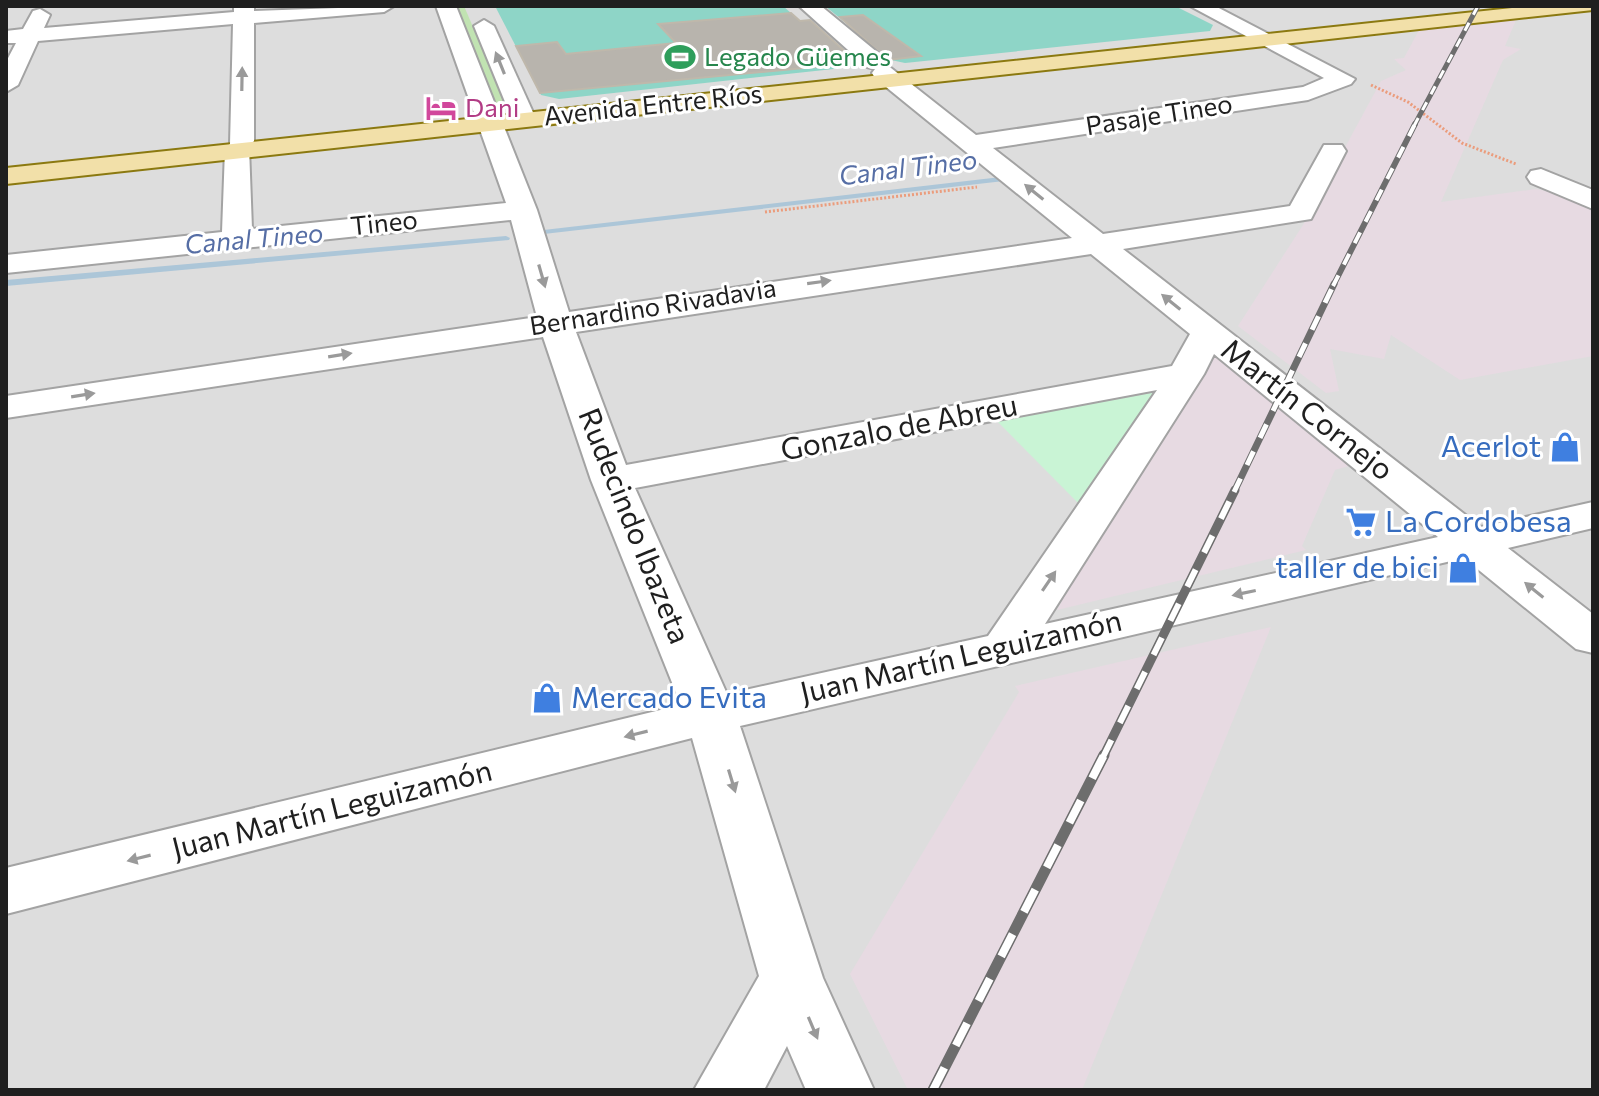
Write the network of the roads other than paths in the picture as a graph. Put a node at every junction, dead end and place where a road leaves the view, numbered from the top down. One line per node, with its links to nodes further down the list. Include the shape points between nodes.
1 (46, 6): 12 (street)
2 (384, 6): 10 (street)
3 (446, 6): 17 (street, Rudecindo Ibazeta)
4 (476, 6): 17 (street, Rudecindo Ibazeta, one-way to 4)
5 (809, 6): 15 (street, Martín Cornejo)
6 (1200, 6): 13 (street)
7 (1505, 6): 11 (main road, Avenida Entre Ríos)
8 (1582, 6): 9 (street); 11 (main road, Avenida Entre Ríos)
9 (1593, 11)
10 (243, 12): 12 (street); 19 (street, one-way to 10)
11 (1444, 16): 13 (main road, Avenida Entre Ríos)
12 (29, 35): 14 (street); 16 (street)
13 (1261, 36): 15 (main road, Avenida Entre Ríos); 18 (street, Pasaje Tineo, via 1343,79 1308,93)
14 (6, 37)
15 (885, 72): 17 (main road, Avenida Entre Ríos); 17 (main road, Avenida Entre Ríos); 18 (street, Martín Cornejo)
16 (6, 85)
17 (506, 117): 19 (main road, Avenida Entre Ríos); 25 (street, Rudecindo Ibazeta)
18 (972, 143): 27 (street, Martín Cornejo, one-way to 18)
19 (239, 146): 21 (main road, Avenida Entre Ríos); 23 (main road, Avenida Entre Ríos); 26 (street)
20 (1333, 151): 27 (street, Bernardino Rivadavia, via 1301,213)
21 (6, 166)
22 (1593, 169): 24 (street, via 1541,177)
23 (6, 176)
24 (1593, 200)
25 (523, 210): 26 (street, Tineo); 31 (street, Rudecindo Ibazeta, one-way to 31)
26 (237, 238): 28 (street, Tineo)
27 (1095, 241): 31 (street, Bernardino Rivadavia, one-way to 27); 32 (street, Martín Cornejo, one-way to 27)
28 (6, 264)
29 (142, 278): 30 (street)
30 (6, 289)
31 (555, 322): 34 (street, Bernardino Rivadavia, one-way to 31); 35 (street, Rudecindo Ibazeta)
32 (1208, 332): 33 (street, Martín Cornejo); 37 (street, Martín Cornejo)
33 (1186, 374): 35 (street, Gonzalo de Abreu); 39 (street, Martín Cornejo, one-way to 33)
34 (6, 407)
35 (611, 480): 40 (street, Rudecindo Ibazeta)
36 (1593, 515): 37 (street, Juan Martín Leguizamón)
37 (1474, 542): 38 (street, Martín Cornejo, one-way to 37); 39 (street, Juan Martín Leguizamón, one-way to 39)
38 (1593, 638)
39 (1006, 646): 40 (street, Juan Martín Leguizamón)
40 (711, 715): 41 (street, Juan Martín Leguizamón, one-way to 41); 42 (street, Rudecindo Ibazeta, one-way to 42)
41 (6, 891)
42 (791, 978): 43 (street); 44 (street, Rudecindo Ibazeta, one-way to 44)
43 (728, 1090)
44 (840, 1090)

